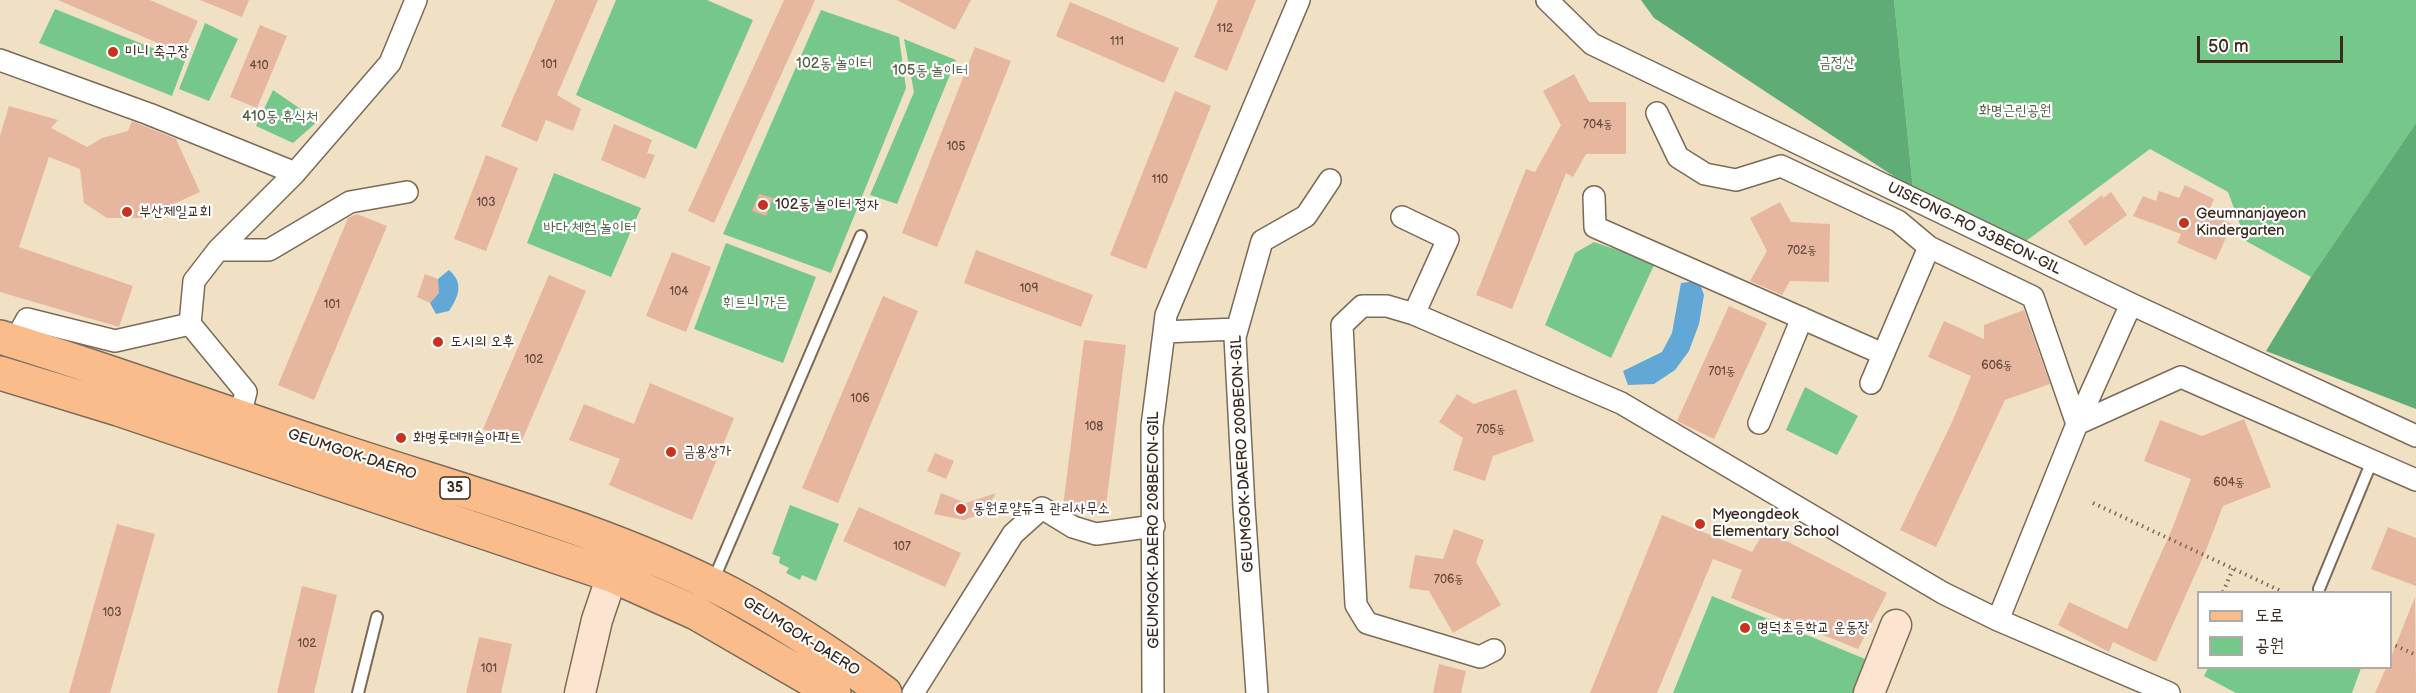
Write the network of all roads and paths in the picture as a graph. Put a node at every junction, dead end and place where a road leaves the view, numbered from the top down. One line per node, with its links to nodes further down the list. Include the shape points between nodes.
1 (417, 0): 6 (street, via 390,63)
2 (1299, 0): 19 (street, GEUMGOK-DAERO 208BEON-GIL, via 1166,315)
3 (1547, 0): 14 (street, UISEONG-RO 33BEON-GIL, via 1592,44)
4 (0, 60): 6 (street)
5 (1657, 113): 12 (street, via 1678,157 1705,174 1736,180 1781,166 1898,221)
6 (295, 173): 13 (street)
7 (1330, 180): 18 (street, GEUMGOK-DAERO 200BEON-GIL, via 1306,216 1262,241)
8 (407, 192): 13 (street, via 350,202 269,250)
9 (1594, 197): 16 (street, via 1595,227)
10 (1402, 217): 15 (street, via 1448,239)
11 (861, 236): 37 (lane)
12 (1929, 247): 21 (street); 25 (street, via 2033,297)
13 (218, 250): 17 (street, via 194,281)
14 (2131, 304): 25 (street); 27 (street, UISEONG-RO 33BEON-GIL)
15 (1414, 314): 39 (street, via 1621,403 1943,593); 42 (street, via 1387,306 1362,306 1342,325 1356,605 1367,623 1480,657)
16 (1802, 318): 21 (street); 24 (street)
17 (190, 324): 20 (street, via 115,341 27,319); 26 (street, via 246,392)
18 (1236, 330): 19 (street); 50 (street, GEUMGOK-DAERO 200BEON-GIL)
19 (1164, 332): 31 (street, GEUMGOK-DAERO 208BEON-GIL, via 1152,426)
20 (7, 339): 26 (main road, GEUMGOK-DAERO / 35, via 101,369)
21 (1883, 354): 23 (street)
22 (0, 373): 26 (main road, GEUMGOK-DAERO / 35, via 118,409)
23 (1871, 383)
24 (1759, 423)
25 (2077, 424): 28 (street, via 2181,377); 39 (street)
26 (235, 433): 32 (main road, GEUMGOK-DAERO / 35)
27 (2416, 436)
28 (2372, 461): 29 (street); 34 (lane)
29 (2416, 480)
30 (2093, 503): 33 (path)
31 (1154, 526): 48 (street, via 1096,534 1073,527 1042,508 1013,534); 49 (street, GEUMGOK-DAERO 208BEON-GIL)
32 (617, 561): 37 (main road, GEUMGOK-DAERO / 35); 46 (street)
33 (2233, 569): 35 (path); 36 (path)
34 (2319, 589)
35 (2223, 591)
36 (2281, 591)
37 (703, 599): 44 (main road, GEUMGOK-DAERO / 35); 47 (main road, GEUMGOK-DAERO / 35, via 732,594 832,654)
38 (377, 617): 45 (lane)
39 (1998, 620): 52 (street)
40 (1896, 626): 51 (street)
41 (2392, 643): 43 (path)
42 (1494, 650)
43 (2416, 655)
44 (821, 689)
45 (358, 693)
46 (579, 693)
47 (885, 693)
48 (913, 693)
49 (1153, 693)
50 (1257, 693)
51 (1869, 693)
52 (2169, 693)

